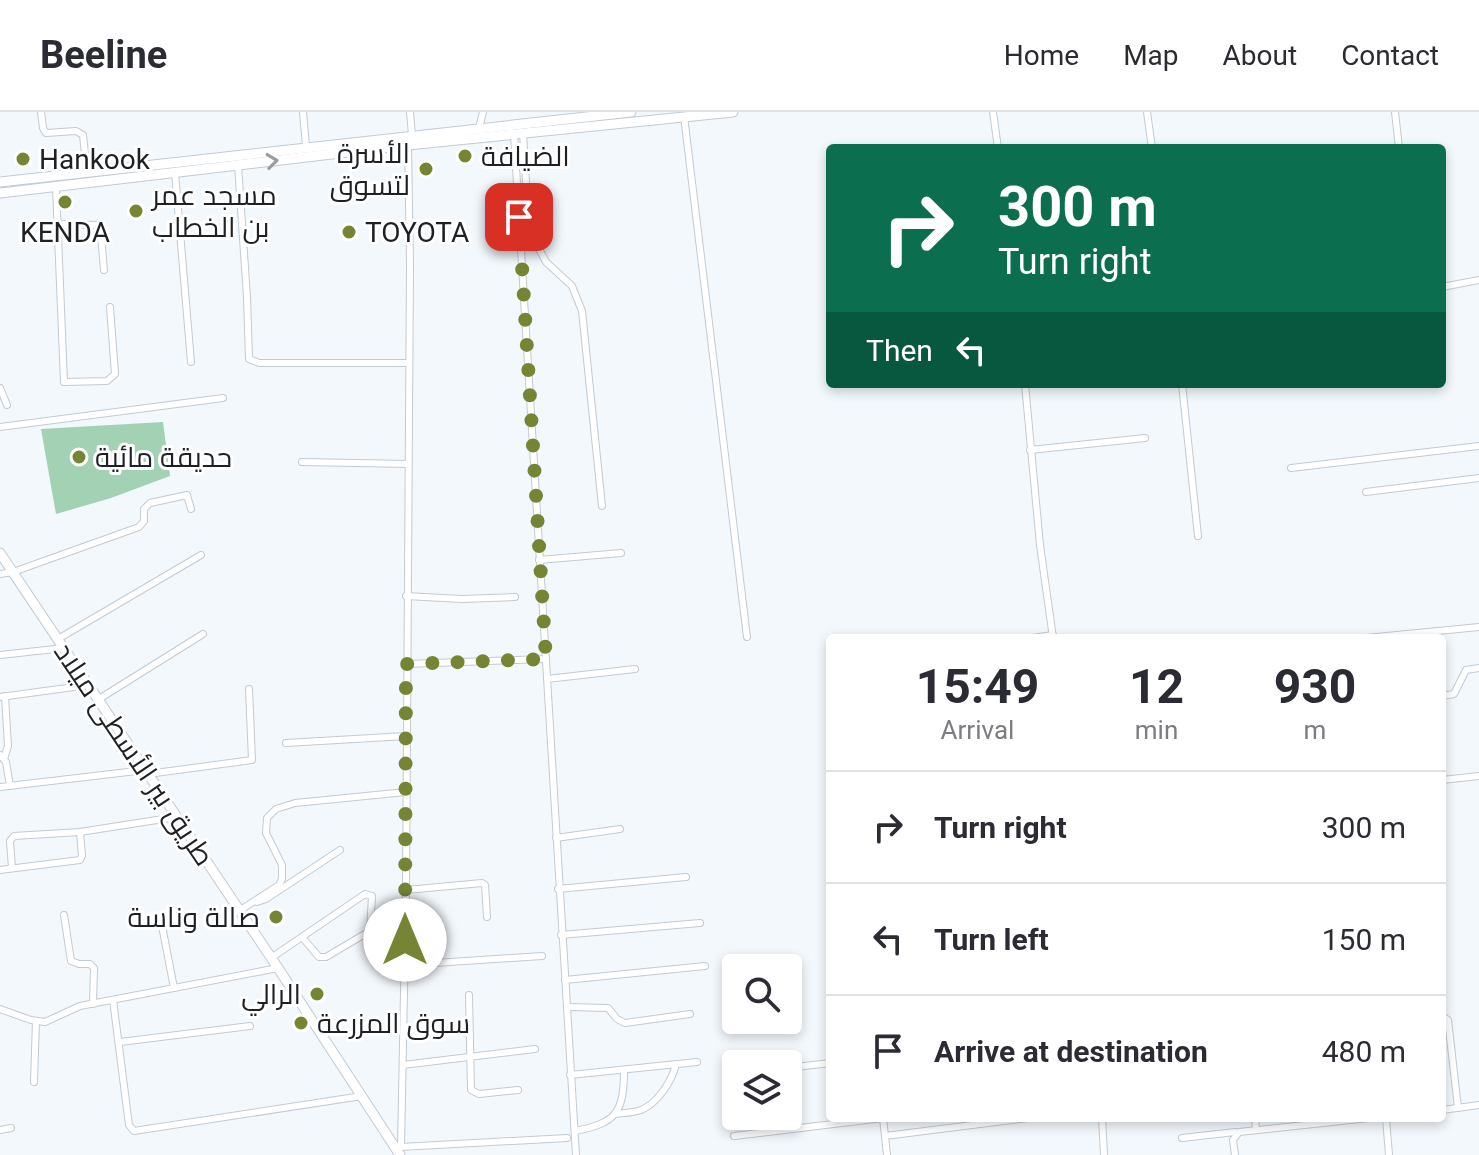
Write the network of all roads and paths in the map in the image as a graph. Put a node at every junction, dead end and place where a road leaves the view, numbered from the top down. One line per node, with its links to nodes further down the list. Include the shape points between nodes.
1 (41, 112): 21 (street, via 46,133 83,135)
2 (303, 112): 19 (street)
3 (410, 112): 14 (street)
4 (483, 112): 12 (street)
5 (631, 112): 10 (main road)
6 (733, 112): 11 (main road)
7 (993, 112): 15 (street)
8 (1147, 112): 16 (street)
9 (1395, 112): 17 (street)
10 (602, 114): 12 (main road)
11 (684, 116): 13 (main road); 62 (street)
12 (479, 128): 14 (main road)
13 (518, 134): 18 (main road); 47 (street, via 539,249 572,286 582,311); 53 (street)
14 (412, 135): 19 (main road)
15 (997, 144)
16 (1151, 144)
17 (1399, 144)
18 (408, 145): 20 (main road, one-way to 18); 32 (street)
19 (306, 146): 21 (main road)
20 (238, 165): 22 (main road); 32 (street, via 249,359)
21 (87, 172): 23 (main road)
22 (175, 173): 24 (main road); 31 (street)
23 (0, 182)
24 (56, 187): 25 (main road); 26 (street)
25 (0, 193)
26 (58, 224): 27 (street, via 100,225); 30 (street, via 64,382 107,381 115,374)
27 (104, 270)
28 (1479, 280): 29 (street)
29 (1446, 286)
30 (110, 307)
31 (191, 362)
32 (409, 363): 43 (street)
33 (0, 388): 37 (street)
34 (1025, 388): 41 (street)
35 (1182, 388): 49 (street)
36 (223, 398): 38 (street)
37 (7, 405)
38 (0, 427)
39 (1145, 438): 41 (street)
40 (1479, 446): 44 (street)
41 (1030, 450): 60 (street)
42 (302, 462): 43 (street)
43 (408, 464): 56 (street)
44 (1291, 468)
45 (1479, 478): 46 (street)
46 (1366, 492)
47 (602, 506)
48 (191, 509): 54 (street, via 187,495 150,503 139,527)
49 (1198, 536)
50 (0, 553): 54 (main road, طريق بير الأسطى ميلاد)
51 (621, 553): 53 (street)
52 (201, 555): 63 (street)
53 (539, 560): 65 (street)
54 (13, 572): 55 (street); 63 (main road, طريق بير الأسطى ميلاد)
55 (0, 574)
56 (406, 596): 57 (street); 66 (street)
57 (515, 597)
58 (1479, 627): 61 (street)
59 (203, 634): 74 (street)
60 (1053, 634)
61 (1407, 634)
62 (747, 637)
63 (61, 644): 64 (street); 70 (main road, طريق بير الأسطى ميلاد)
64 (0, 655)
65 (546, 659): 66 (street); 69 (street)
66 (406, 664): 75 (street)
67 (1479, 668): 72 (street, via 1466,670 1454,694)
68 (635, 669): 69 (street)
69 (547, 679): 87 (street)
70 (89, 685): 73 (street); 74 (main road, طريق بير الأسطى ميلاد)
71 (249, 689): 78 (street, via 252,760)
72 (1446, 695)
73 (2, 696): 77 (street, via 8,746)
74 (99, 699): 78 (main road, طريق بير الأسطى ميلاد)
75 (406, 736): 76 (street); 83 (street)
76 (286, 743)
77 (2, 757): 81 (street)
78 (147, 772): 81 (street); 84 (main road, طريق بير الأسطى ميلاد)
79 (1479, 776): 80 (street)
80 (1446, 780)
81 (10, 786): 82 (street)
82 (0, 787)
83 (406, 792): 93 (street); 94 (street, via 276,809 267,818 266,833 280,858 282,879)
84 (176, 817): 86 (street); 95 (main road, طريق بير الأسطى ميلاد)
85 (620, 829): 87 (street)
86 (80, 832): 89 (street, via 80,860); 89 (street, via 14,836)
87 (556, 838): 92 (street)
88 (340, 850): 94 (street)
89 (12, 868): 90 (street)
90 (0, 870)
91 (686, 877): 92 (street)
92 (558, 889): 100 (street)
93 (406, 890): 97 (street, via 482,883); 104 (street)
94 (254, 902): 95 (street)
95 (239, 911): 103 (main road, طريق بير الأسطى ميلاد)
96 (64, 915): 111 (street, via 71,961 94,968)
97 (487, 917)
98 (700, 923): 100 (street)
99 (162, 926): 108 (street)
100 (561, 935): 107 (street)
101 (302, 937): 101 (street, via 319,957 326,957 367,935 372,896 365,894); 103 (street)
102 (542, 956): 104 (street)
103 (271, 958): 106 (main road, طريق بير الأسطى ميلاد)
104 (405, 965): 124 (street)
105 (705, 966): 107 (street)
106 (278, 968): 108 (street); 130 (main road, طريق بير الأسطى ميلاد)
107 (565, 980): 112 (street)
108 (174, 988): 110 (street)
109 (469, 995): 120 (street)
110 (113, 1000): 111 (street); 118 (street)
111 (93, 1004): 116 (street)
112 (567, 1007): 114 (street, via 608,1008 625,1023); 127 (street)
113 (0, 1009): 116 (street)
114 (690, 1014)
115 (1446, 1019): 132 (street)
116 (36, 1021): 128 (street)
117 (250, 1026): 118 (street)
118 (120, 1042): 130 (street, via 129,1125 134,1131)
119 (535, 1049): 120 (street)
120 (470, 1057): 124 (street); 129 (street, via 473,1093)
121 (697, 1062): 123 (street)
122 (826, 1063): 125 (street)
123 (676, 1064): 126 (street); 134 (street, via 672,1079 651,1102)
124 (403, 1065): 151 (street)
125 (802, 1066)
126 (624, 1070): 127 (street); 134 (street)
127 (570, 1075): 145 (street)
128 (34, 1082)
129 (518, 1090)
130 (362, 1096): 151 (main road, طريق بير الأسطى ميلاد)
131 (1479, 1105): 132 (street)
132 (1458, 1108): 133 (street)
133 (1446, 1110)
134 (615, 1114): 145 (street, via 601,1126)
135 (850, 1122): 147 (street)
136 (883, 1122): 148 (street)
137 (996, 1122): 148 (street)
138 (1102, 1122): 154 (street)
139 (1255, 1122): 144 (street)
140 (1321, 1122): 144 (street)
141 (1386, 1122): 156 (street)
142 (11, 1128): 143 (street)
143 (0, 1130)
144 (1256, 1130): 146 (street)
145 (575, 1131): 152 (street)
146 (1239, 1132): 150 (street); 155 (street, via 1233,1140)
147 (734, 1136)
148 (885, 1136): 153 (street)
149 (567, 1138): 151 (street)
150 (1182, 1138)
151 (399, 1151)
152 (576, 1155)
153 (887, 1155)
154 (1104, 1155)
155 (1235, 1155)
156 (1389, 1155)

